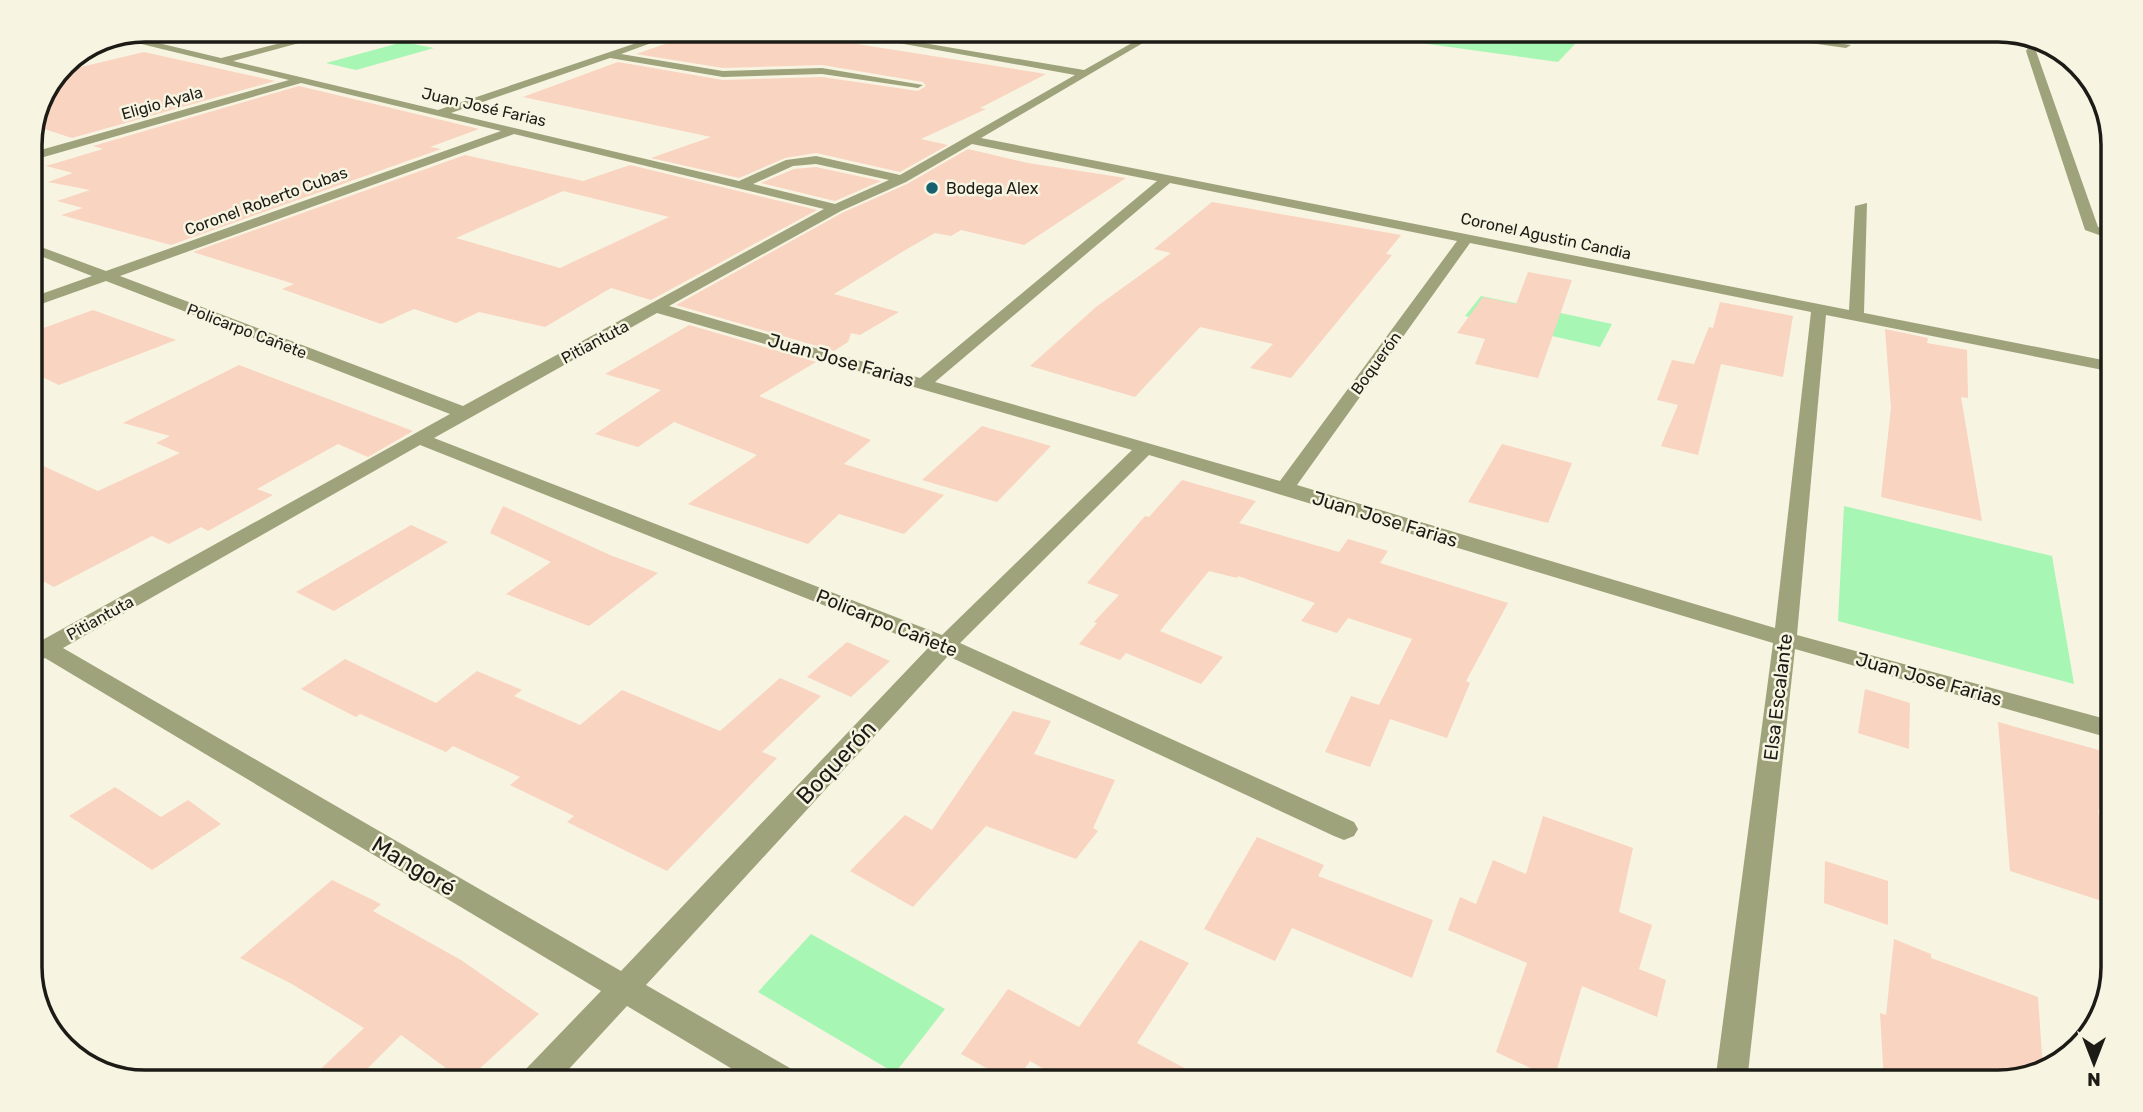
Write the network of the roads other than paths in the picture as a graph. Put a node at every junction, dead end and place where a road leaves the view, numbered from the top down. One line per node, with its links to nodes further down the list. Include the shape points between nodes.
1 (143, 42): 10 (street, Juan José Farias)
2 (296, 42): 10 (street)
3 (646, 42): 9 (street)
4 (901, 42): 11 (street)
5 (1141, 42): 11 (street, Pitiantuta)
6 (1821, 42): 7 (street)
7 (1846, 45)
8 (2033, 48): 23 (street, via 2092,230)
9 (608, 55): 13 (street, via 723,74 822,71); 14 (street)
10 (222, 61): 12 (street, Juan José Farias)
11 (1087, 74): 16 (street, Pitiantuta)
12 (303, 80): 14 (street, Juan José Farias); 17 (street, Eligio Ayala)
13 (918, 85)
14 (439, 113): 15 (street, Juan José Farias)
15 (513, 131): 20 (street, Juan José Farias); 26 (street, Coronel Roberto Cubas)
16 (972, 140): 18 (street, Coronel Agustin Candia); 19 (street, Pitiantuta)
17 (42, 154)
18 (1168, 178): 24 (street, Coronel Agustin Candia); 32 (street)
19 (902, 179): 20 (street, via 816,160 790,163); 22 (street, Pitiantuta)
20 (741, 185): 22 (street, Juan José Farias)
21 (1863, 206): 30 (street)
22 (836, 208): 28 (street, Pitiantuta)
23 (2101, 233)
24 (1467, 237): 29 (street, Coronel Agustin Candia); 36 (street, Boquerón)
25 (42, 252): 26 (street, Policarpo Cañete)
26 (104, 277): 27 (street, Coronel Roberto Cubas); 33 (street, Policarpo Cañete)
27 (42, 299)
28 (657, 308): 32 (street, Juan Jose Farias); 33 (street, Pitiantuta)
29 (1819, 310): 30 (street, Coronel Agustin Candia); 37 (street, Elsa Escalante)
30 (1856, 317): 31 (street, Coronel Agustin Candia)
31 (2101, 365)
32 (923, 384): 35 (street, Juan Jose Farias)
33 (464, 412): 34 (street, Pitiantuta)
34 (421, 439): 38 (street, Policarpo Cañete); 39 (street, Pitiantuta)
35 (1145, 448): 36 (street, Juan Jose Farias); 38 (street, Boquerón)
36 (1285, 488): 37 (street, Juan Jose Farias)
37 (1785, 639): 41 (street, Juan Jose Farias); 46 (street, Elsa Escalante)
38 (945, 645): 42 (street, Policarpo Cañete); 43 (street, Boquerón)
39 (42, 651)
40 (42, 655): 43 (street, Mangoré)
41 (2101, 727)
42 (1344, 829)
43 (624, 990): 44 (street, Boquerón); 45 (street, Mangoré)
44 (547, 1070)
45 (762, 1070)
46 (1732, 1070)

